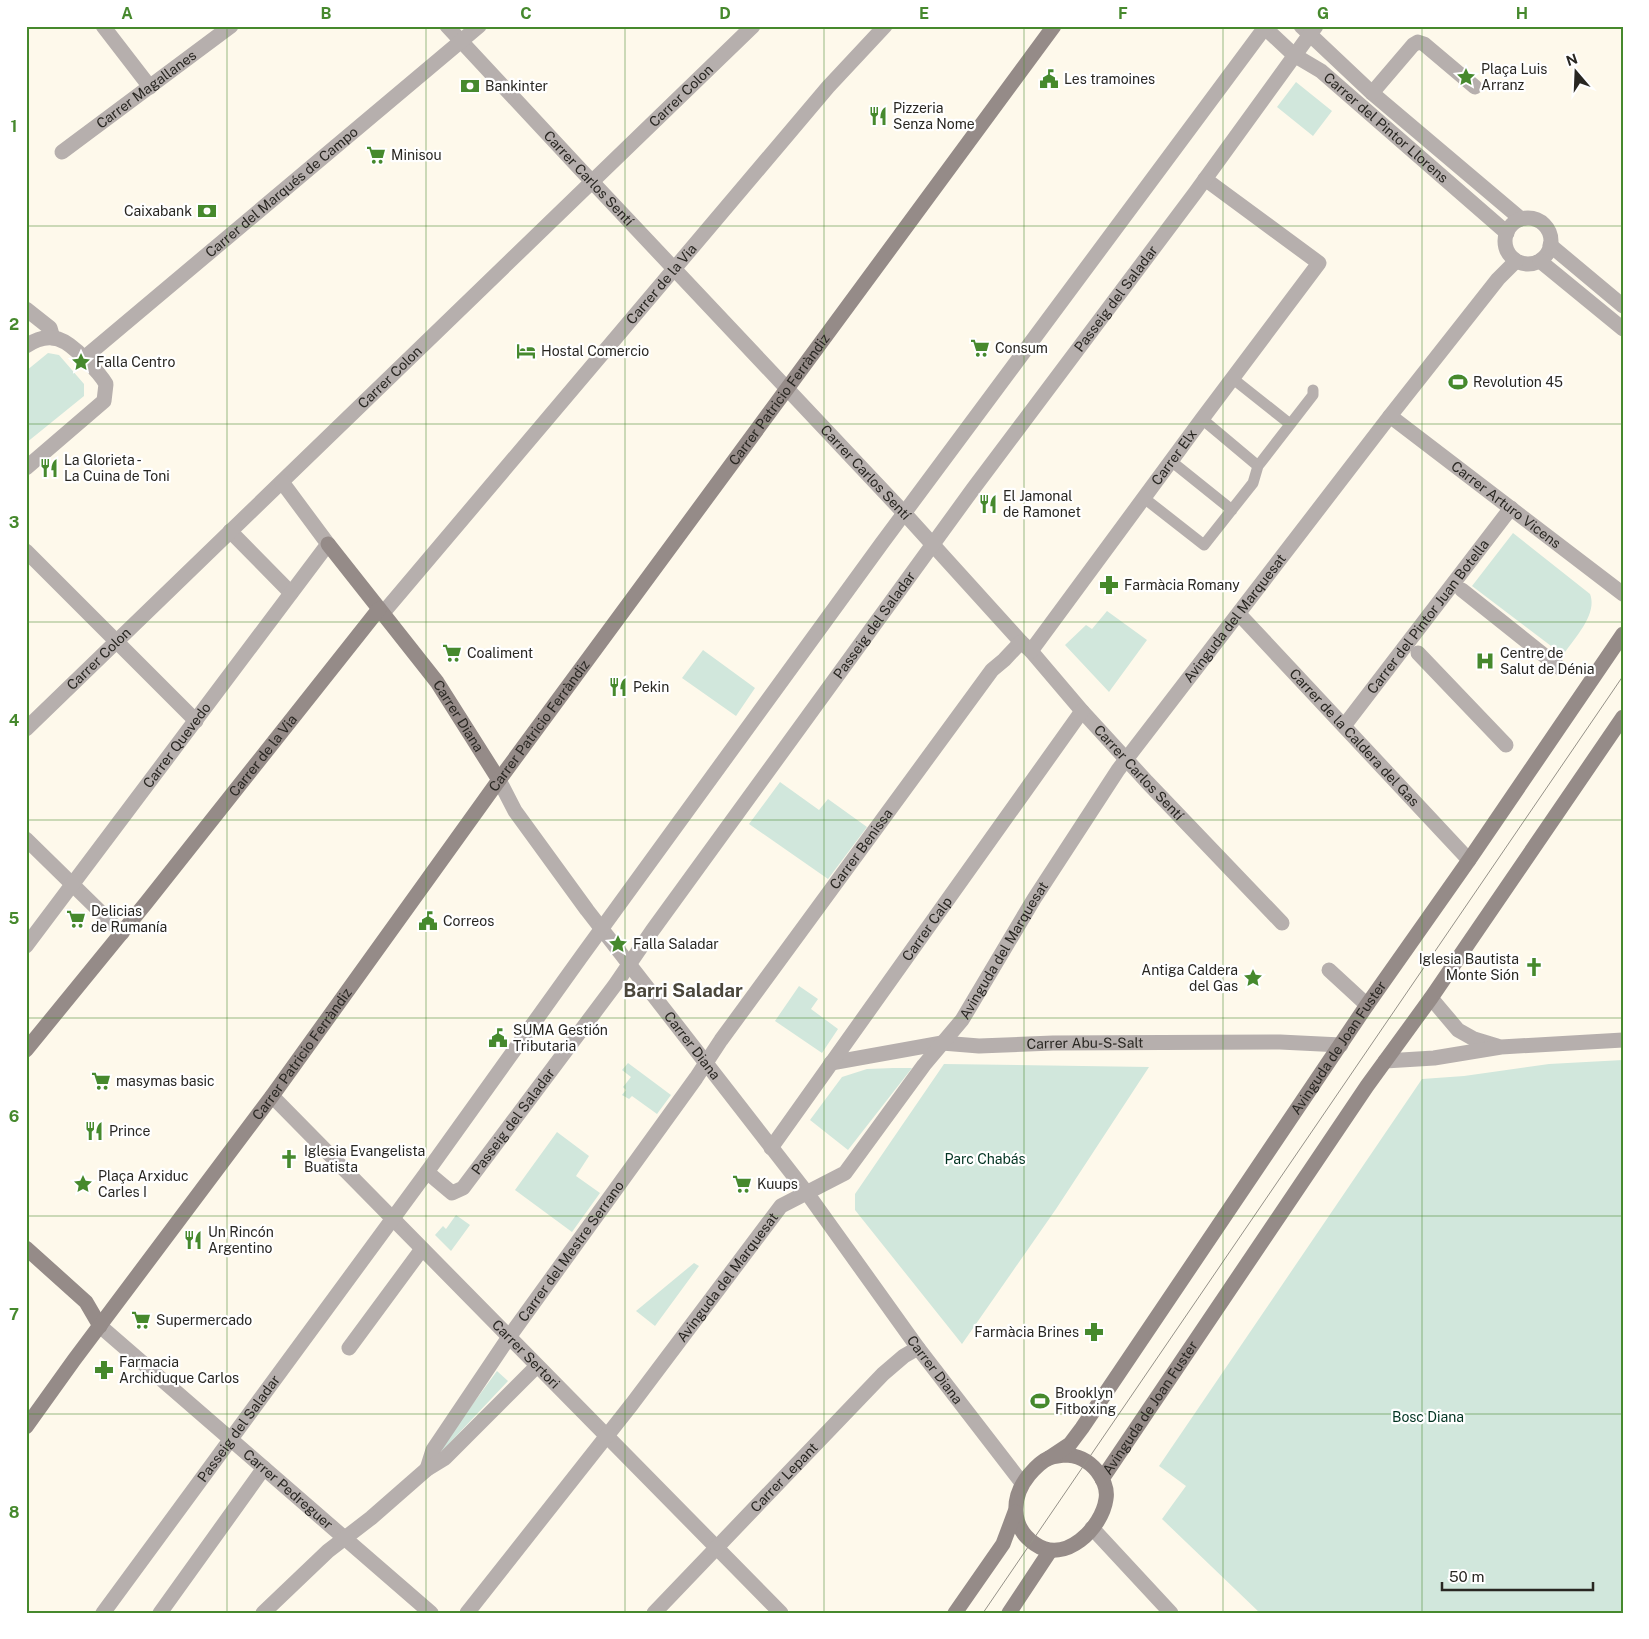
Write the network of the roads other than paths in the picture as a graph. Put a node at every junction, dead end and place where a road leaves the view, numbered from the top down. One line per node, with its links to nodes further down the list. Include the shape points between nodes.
1 (103, 26): 12 (street)
2 (231, 26): 12 (street, Carrer Magallanes)
3 (448, 26): 10 (street, Carrer Carlos Sentí)
4 (479, 26): 10 (street, Carrer del Marqués de Campo)
5 (753, 26): 17 (street, Carrer Colon)
6 (885, 26): 23 (street, Carrer de la Via, via 828,87)
7 (1054, 26): 31 (main road, Carrer Patricio Ferràndiz)
8 (1264, 27): 11 (street, Carrer del Pintor Llorens); 43 (street, Passeig del Saladar)
9 (1309, 29): 11 (street, Passeig del Saladar); 14 (street, Carrer del Pintor Llorens)
10 (461, 41): 17 (street, Carrer Carlos Sentí); 29 (street, Carrer del Marqués de Campo)
11 (1294, 55): 16 (street, Passeig del Saladar); 19 (street, Carrer del Pintor Llorens, via 1321,71)
12 (150, 87): 15 (street, Carrer Magallanes)
13 (1475, 87): 14 (street, via 1418,42)
14 (1372, 93): 18 (street, Carrer del Pintor Llorens)
15 (62, 152)
16 (1205, 179): 30 (street, Carrer Elx, via 1319,263); 46 (street, Passeig del Saladar)
17 (592, 181): 23 (street, Carrer Carlos Sentí); 39 (street, Carrer Colon)
18 (1521, 220): 19 (street); 20 (street, via 1534,220 1545,226)
19 (1506, 233): 21 (street, via 1506,248)
20 (1550, 245): 22 (street); 24 (street)
21 (1516, 261): 22 (street, via 1528,264); 33 (street, Avinguda del Marquesat)
22 (1540, 261): 26 (street)
23 (674, 269): 31 (street, Carrer Carlos Sentí); 51 (street, Carrer de la Via)
24 (1623, 306)
25 (26, 309): 27 (street, via 50,328)
26 (1623, 329)
27 (53, 338): 28 (street, via 39,339); 29 (street, via 69,343)
28 (26, 346)
29 (84, 358): 38 (street, via 106,384 104,401)
30 (1232, 378): 34 (street, Carrer Elx); 35 (lane)
31 (787, 390): 43 (street, Carrer Carlos Sentí); 65 (main road, Carrer Patricio Ferràndiz)
32 (1313, 390): 35 (lane)
33 (1390, 416): 41 (street, Carrer Arturo Vicens); 52 (street, Avinguda del Marquesat)
34 (1202, 419): 36 (street, Carrer Elx); 37 (lane)
35 (1290, 424): 37 (lane)
36 (1171, 461): 40 (street, Carrer Elx); 42 (lane)
37 (1258, 466): 42 (lane, via 1253,483)
38 (26, 468)
39 (282, 482): 44 (street, Carrer Colon); 45 (street, Carrer Diana)
40 (1144, 498): 42 (lane, via 1204,545); 55 (street, Carrer Elx)
41 (1511, 508): 50 (street, Carrer Arturo Vicens); 61 (street, Carrer del Pintor Juan Botella)
42 (1232, 510)
43 (905, 514): 46 (street, Carrer Carlos Sentí); 70 (street, Passeig del Saladar)
44 (230, 531): 49 (street); 54 (street, Carrer Colon)
45 (328, 544): 49 (street, Carrer Quevedo); 51 (main road, Carrer Diana)
46 (933, 545): 55 (street, Carrer Carlos Sentí); 73 (street, Passeig del Saladar)
47 (26, 551): 54 (street)
48 (1462, 590): 57 (street)
49 (291, 593): 60 (street, Carrer Quevedo)
50 (1623, 594)
51 (381, 611): 65 (main road, Carrer Diana, via 437,682); 71 (main road, Carrer de la Via)
52 (1239, 614): 61 (street, Carrer de la Caldera del Gas); 64 (street, Avinguda del Marquesat)
53 (1623, 634): 67 (main road, Avinguda de Joan Fuster)
54 (116, 642): 60 (street); 62 (street, Carrer Colon)
55 (1026, 646): 58 (street, Carrer Carlos Sentí); 83 (street, Carrer Benissa, via 992,670)
56 (1418, 653): 63 (street)
57 (1560, 668)
58 (1082, 711): 64 (street, Carrer Carlos Sentí); 84 (street, Carrer Calp)
59 (1623, 717): 75 (main road, Avinguda de Joan Fuster)
60 (196, 721): 68 (street, Carrer Quevedo)
61 (1344, 726): 67 (street, Carrer de la Caldera del Gas)
62 (26, 729)
63 (1506, 745)
64 (1126, 760): 69 (street, Carrer Carlos Sentí); 78 (street, Avinguda del Marquesat, via 1051,872 962,1020)
65 (499, 780): 70 (street, Carrer Diana, via 515,811); 85 (main road, Carrer Patricio Ferràndiz)
66 (26, 839): 68 (street)
67 (1469, 860): 76 (main road, Avinguda de Joan Fuster)
68 (72, 884): 71 (street); 72 (street, Carrer Quevedo)
69 (1282, 923)
70 (602, 928): 73 (street, Carrer Diana); 87 (street, Passeig del Saladar)
71 (122, 933): 81 (main road)
72 (26, 946)
73 (630, 964): 83 (street, Carrer Diana); 87 (street, Passeig del Saladar, via 464,1188 452,1193)
74 (1329, 970): 76 (street)
75 (1431, 998): 80 (street, via 1458,1030); 82 (main road, Avinguda de Joan Fuster)
76 (1367, 1005): 79 (main road, Avinguda de Joan Fuster)
77 (1623, 1040): 80 (street)
78 (942, 1042): 79 (street, Carrer Abu-S-Salt, via 979,1046 1053,1043); 84 (street, Carrer Abu-S-Salt); 88 (street, Avinguda del Marquesat, via 845,1173)
79 (1341, 1044): 100 (main road, Avinguda de Joan Fuster, via 1082,1428 1070,1444)
80 (1500, 1047): 82 (street, via 1434,1058)
81 (26, 1050)
82 (1386, 1061): 103 (main road, Avinguda de Joan Fuster)
83 (706, 1063): 86 (street, Carrer Diana); 93 (street, Carrer del Mestre Serrano)
84 (831, 1063): 86 (street, Carrer Calp)
85 (272, 1096): 89 (street, Carrer Sertori); 92 (main road, Carrer Patricio Ferràndiz)
86 (771, 1148): 88 (street, Carrer Diana)
87 (427, 1172): 89 (street, Passeig del Saladar)
88 (807, 1193): 95 (street, Carrer Diana); 98 (street, Avinguda del Marquesat, via 781,1206)
89 (392, 1218): 91 (street, Carrer Sertori); 99 (street, Passeig del Saladar)
90 (26, 1248): 92 (main road, via 86,1302)
91 (422, 1249): 93 (street, Carrer Sertori); 94 (street)
92 (100, 1326): 97 (main road, Carrer Patricio Ferràndiz); 99 (street, Carrer Pedreguer)
93 (509, 1337): 96 (street, Carrer Sertori); 102 (street, Carrer del Mestre Serrano, via 434,1450)
94 (349, 1348)
95 (918, 1348): 104 (street, Carrer Diana); 108 (street, Carrer Lepant, via 883,1374)
96 (538, 1366): 98 (street, Carrer Sertori); 102 (street, Carrer del Mestre Serrano, via 445,1458)
97 (27, 1426)
98 (607, 1436): 108 (street, Carrer Sertori); 114 (street, Avinguda del Marquesat)
99 (232, 1440): 101 (street, Carrer Pedreguer); 110 (street, Passeig del Saladar)
100 (1049, 1458): 103 (main road, via 1074,1455 1092,1464); 104 (main road)
101 (264, 1468): 107 (street, Carrer Pedreguer); 111 (street)
102 (427, 1469): 107 (street, Carrer del Mestre Serrano)
103 (1102, 1479): 106 (main road, via 1106,1498 1103,1511)
104 (1022, 1483): 105 (main road)
105 (1015, 1512): 109 (main road, via 1022,1531 1031,1541); 117 (main road, via 1003,1544)
106 (1092, 1528): 109 (main road, via 1069,1548); 119 (street)
107 (345, 1538): 112 (street, Carrer del Mestre Serrano); 113 (street, Carrer Pedreguer)
108 (717, 1549): 115 (street, Carrer Lepant); 116 (street, Carrer Sertori)
109 (1050, 1551): 118 (main road)
110 (103, 1613)
111 (160, 1613)
112 (262, 1613)
113 (431, 1613)
114 (467, 1613)
115 (654, 1613)
116 (781, 1613)
117 (955, 1613)
118 (1009, 1613)
119 (1171, 1613)

